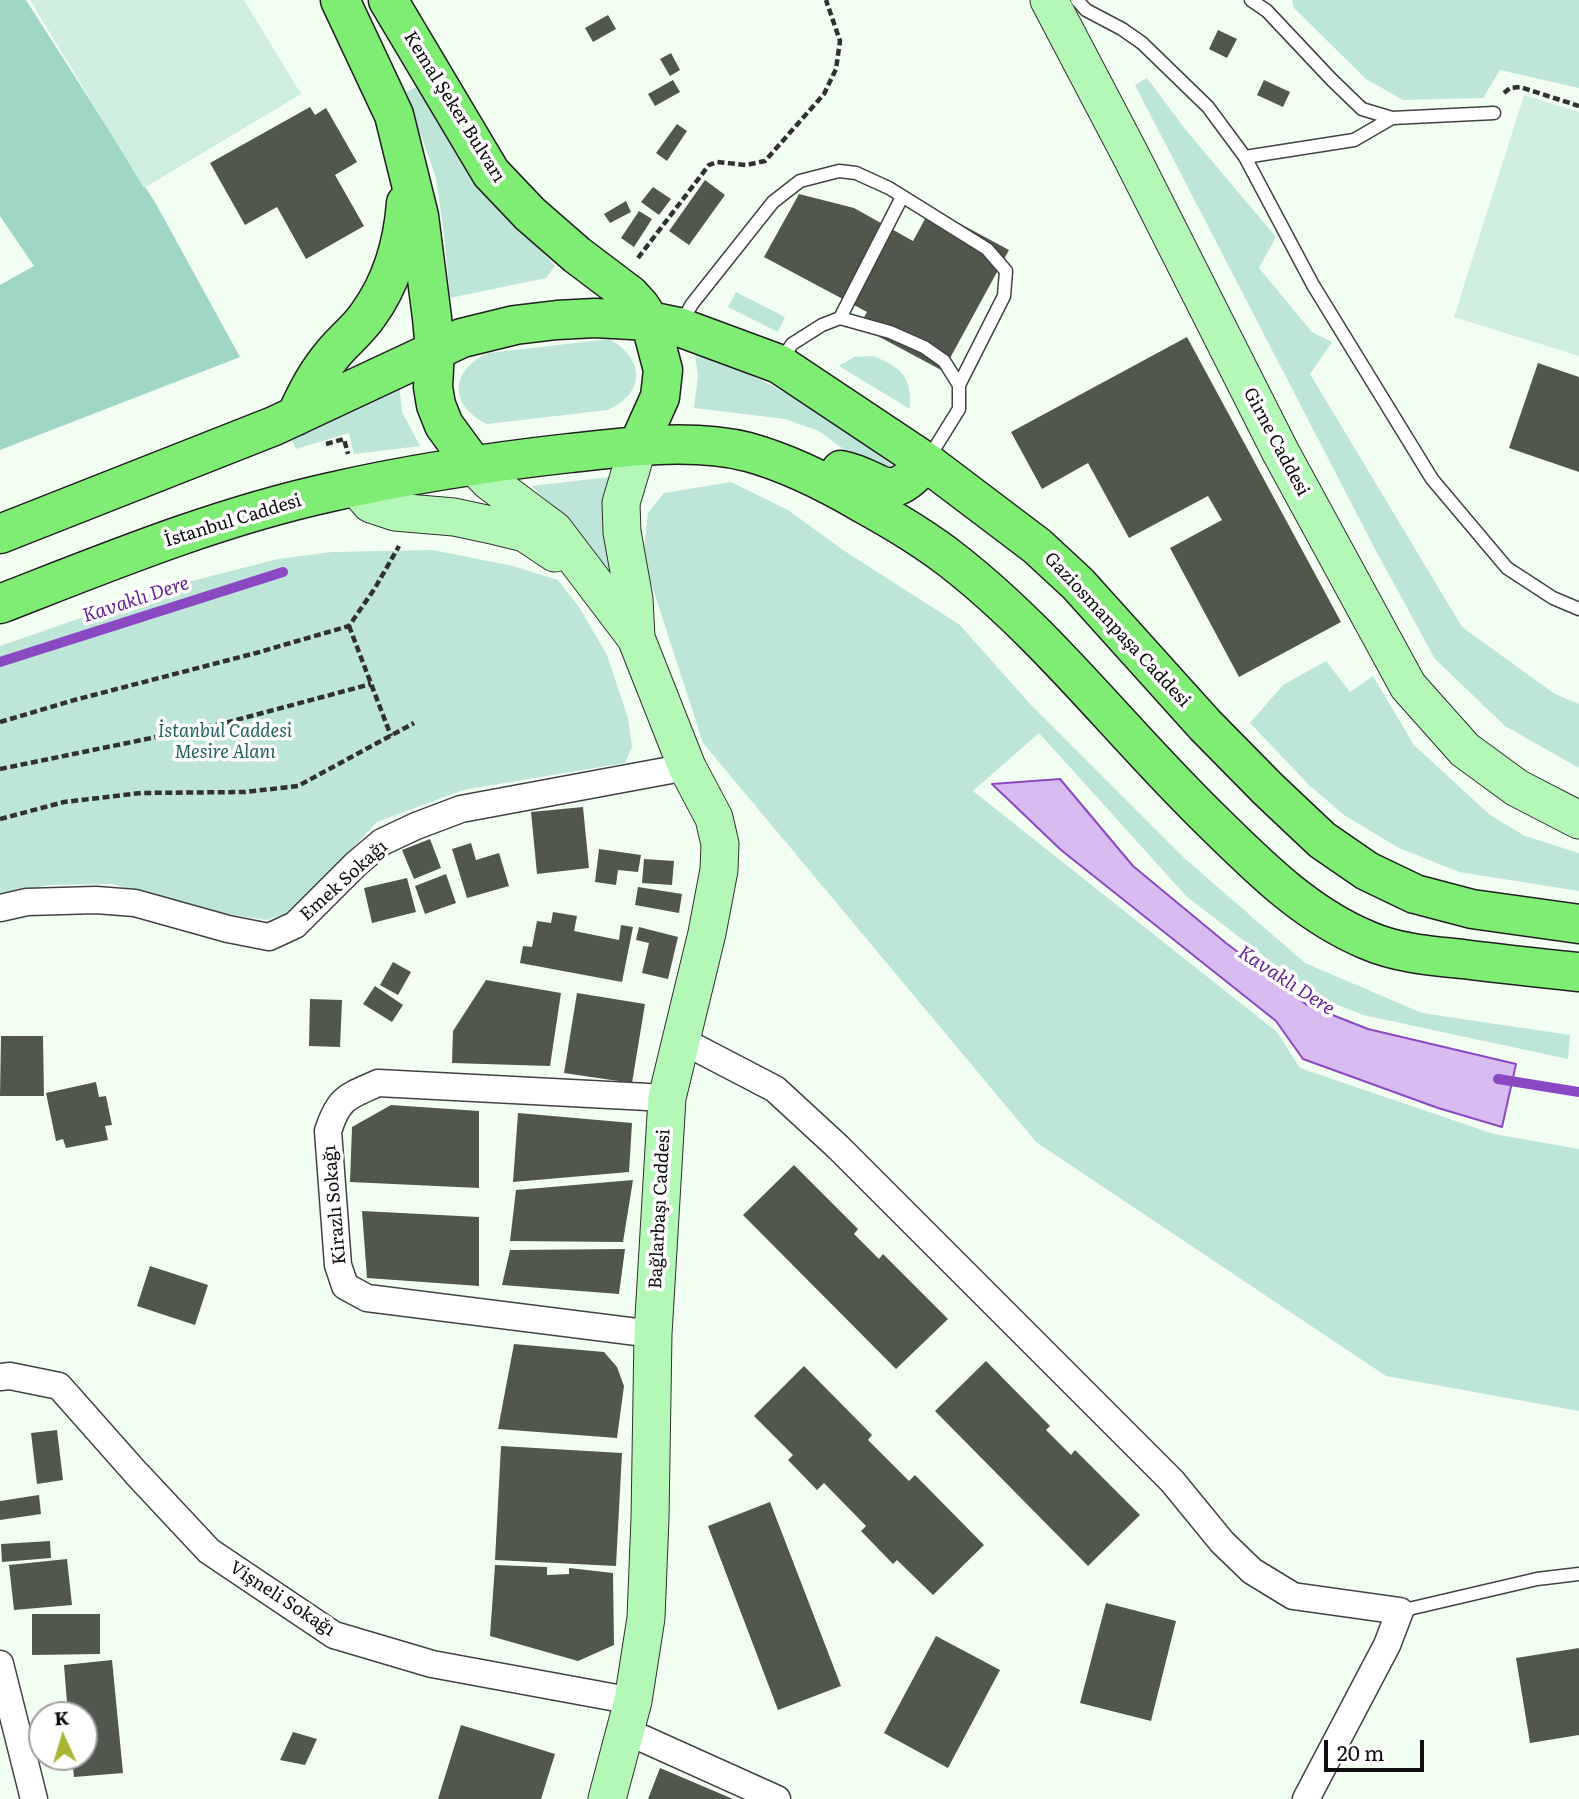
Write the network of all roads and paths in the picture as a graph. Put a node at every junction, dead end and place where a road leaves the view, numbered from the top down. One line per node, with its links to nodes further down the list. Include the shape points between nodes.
1 (340, 0): 11 (main road, via 394,115)
2 (388, 0): 13 (main road, Kemal Şeker Bulvarı, via 491,173 530,214)
3 (827, 0): 13 (path, via 840,41 836,69 824,94 765,161 709,165 637,260)
4 (1049, 0): 40 (street, Girne Caddesi, via 1274,439 1408,686 1465,750 1517,788)
5 (1077, 0): 10 (lane, via 1142,43 1208,107)
6 (1251, 0): 9 (lane, via 1267,10 1362,109)
7 (1579, 106): 8 (path, via 1510,88)
8 (1494, 113): 9 (lane)
9 (1392, 118): 10 (lane, via 1354,141)
10 (1245, 157): 30 (lane, via 1313,285 1432,479 1507,568)
11 (409, 173): 16 (main road, via 419,216); 19 (main road, via 403,237 390,278 368,315 309,386)
12 (902, 197): 14 (lane); 15 (lane, via 856,173 800,181 773,202 692,304); 18 (lane, via 987,249 1006,271 1004,296)
13 (613, 283): 15 (main road, Kemal Şeker Bulvarı)
14 (840, 318): 17 (lane, via 792,344); 18 (lane, via 924,347 944,361)
15 (664, 324): 16 (main road, via 595,318 515,324); 17 (main road, Gaziosmanpaşa Caddesi); 21 (main road, via 660,397)
16 (435, 349): 19 (main road); 24 (main road, via 436,405 444,425)
17 (779, 364): 22 (main road, Gaziosmanpaşa Caddesi)
18 (959, 385): 22 (lane, via 959,409)
19 (296, 416): 27 (main road)
20 (322, 445): 25 (path, via 344,439)
21 (638, 446): 23 (main road, via 744,451); 24 (main road, İstanbul Caddesi); 32 (street, via 621,503)
22 (926, 463): 23 (main road, via 912,479 887,488 848,472); 42 (main road, Gaziosmanpaşa Caddesi, via 1038,546 1268,789 1322,840 1367,872 1415,894 1472,909)
23 (787, 465): 43 (main road, via 900,524 953,561 1047,648 1194,804 1277,884 1325,920 1371,942 1401,950)
24 (474, 466): 25 (main road, İstanbul Caddesi); 28 (street, via 554,530)
25 (356, 487): 26 (street, via 371,503); 29 (main road, İstanbul Caddesi, via 154,545)
26 (417, 515): 28 (street, via 454,517 525,533); 31 (path)
27 (0, 534)
28 (584, 570): 32 (street)
29 (0, 604)
30 (1579, 609)
31 (349, 626): 33 (path); 34 (path)
32 (636, 638): 37 (street, Bağlarbaşı Caddesi)
33 (371, 684): 36 (path); 38 (path, via 225,723)
34 (0, 722)
35 (414, 723): 36 (path)
36 (391, 736): 39 (path, via 298,786 64,802)
37 (687, 767): 41 (street, Emek Sokağı, via 461,809 416,826 382,842 295,925 269,937 135,903 27,902); 44 (street, Bağlarbaşı Caddesi, via 714,818 720,844 707,933)
38 (0, 769)
39 (0, 819)
40 (1579, 820)
41 (0, 908)
42 (1579, 924)
43 (1579, 972)
44 (681, 1040): 45 (street, Bağlarbaşı Caddesi); 49 (street, via 775,1089 838,1147 1172,1481 1252,1571 1293,1596)
45 (667, 1098): 46 (street, Bağlarbaşı Caddesi); 46 (street, Kirazlı Sokağı, via 378,1083 346,1097 328,1131 338,1265 345,1286 367,1298)
46 (653, 1334): 51 (street, Bağlarbaşı Caddesi, via 646,1618)
47 (0, 1377): 51 (street, Vişneli Sokağı, via 59,1386 209,1551 334,1635)
48 (1579, 1574): 49 (lane, via 1537,1578)
49 (1400, 1611): 55 (street, via 1388,1645)
50 (0, 1664): 52 (street)
51 (629, 1716): 53 (street, Bağlarbaşı Caddesi); 54 (street, Vişneli Sokağı)
52 (34, 1799)
53 (607, 1799)
54 (777, 1799)
55 (1306, 1799)

